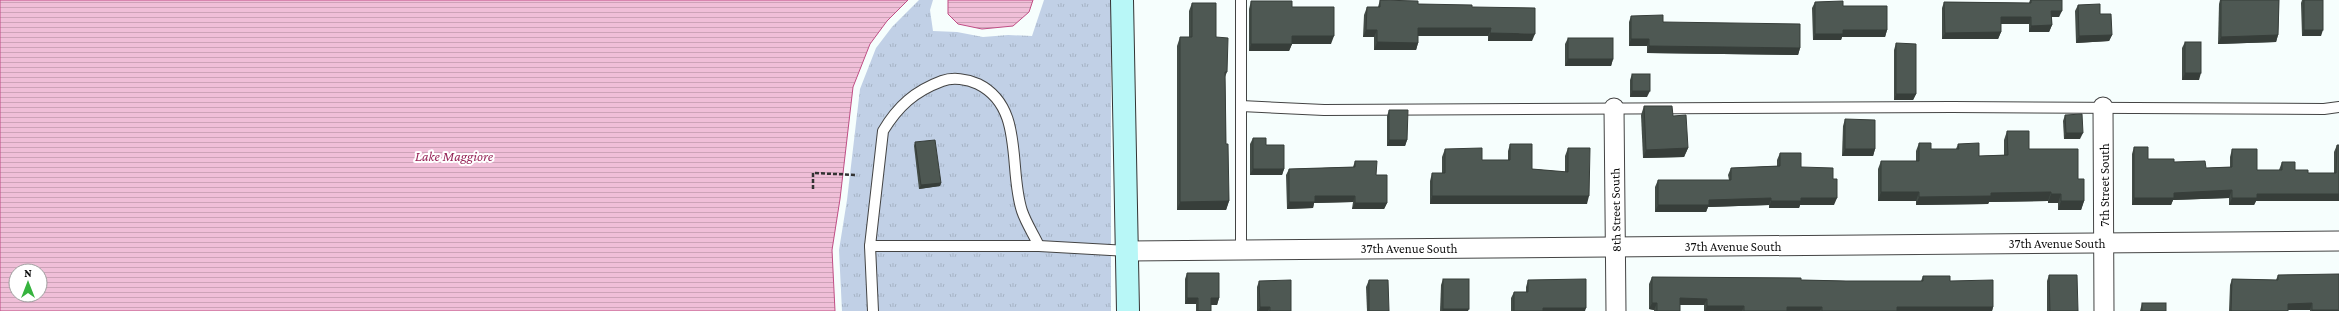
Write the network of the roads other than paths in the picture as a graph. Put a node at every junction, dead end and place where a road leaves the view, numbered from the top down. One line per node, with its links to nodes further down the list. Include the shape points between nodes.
1 (1122, 0): 13 (main road)
2 (1241, 0): 3 (lane)
3 (1241, 106): 6 (lane, via 1324,110); 12 (lane)
4 (2104, 107): 5 (lane); 6 (lane); 8 (street, 7th Street South)
5 (2339, 107)
6 (1614, 108): 11 (street, 8th Street South)
7 (2339, 241): 8 (street, 37th Avenue South)
8 (2104, 243): 11 (street, 37th Avenue South); 17 (street, 7th Street South)
9 (870, 246): 10 (lane); 10 (lane, via 883,131 892,115 908,99 927,87 948,79 969,80 990,90 1009,118 1022,210); 14 (lane)
10 (1039, 246): 13 (lane)
11 (1616, 247): 12 (street, 37th Avenue South); 16 (street, 8th Street South)
12 (1241, 250): 13 (street, 37th Avenue South)
13 (1128, 251): 15 (main road)
14 (873, 311)
15 (1128, 311)
16 (1616, 311)
17 (2104, 311)

